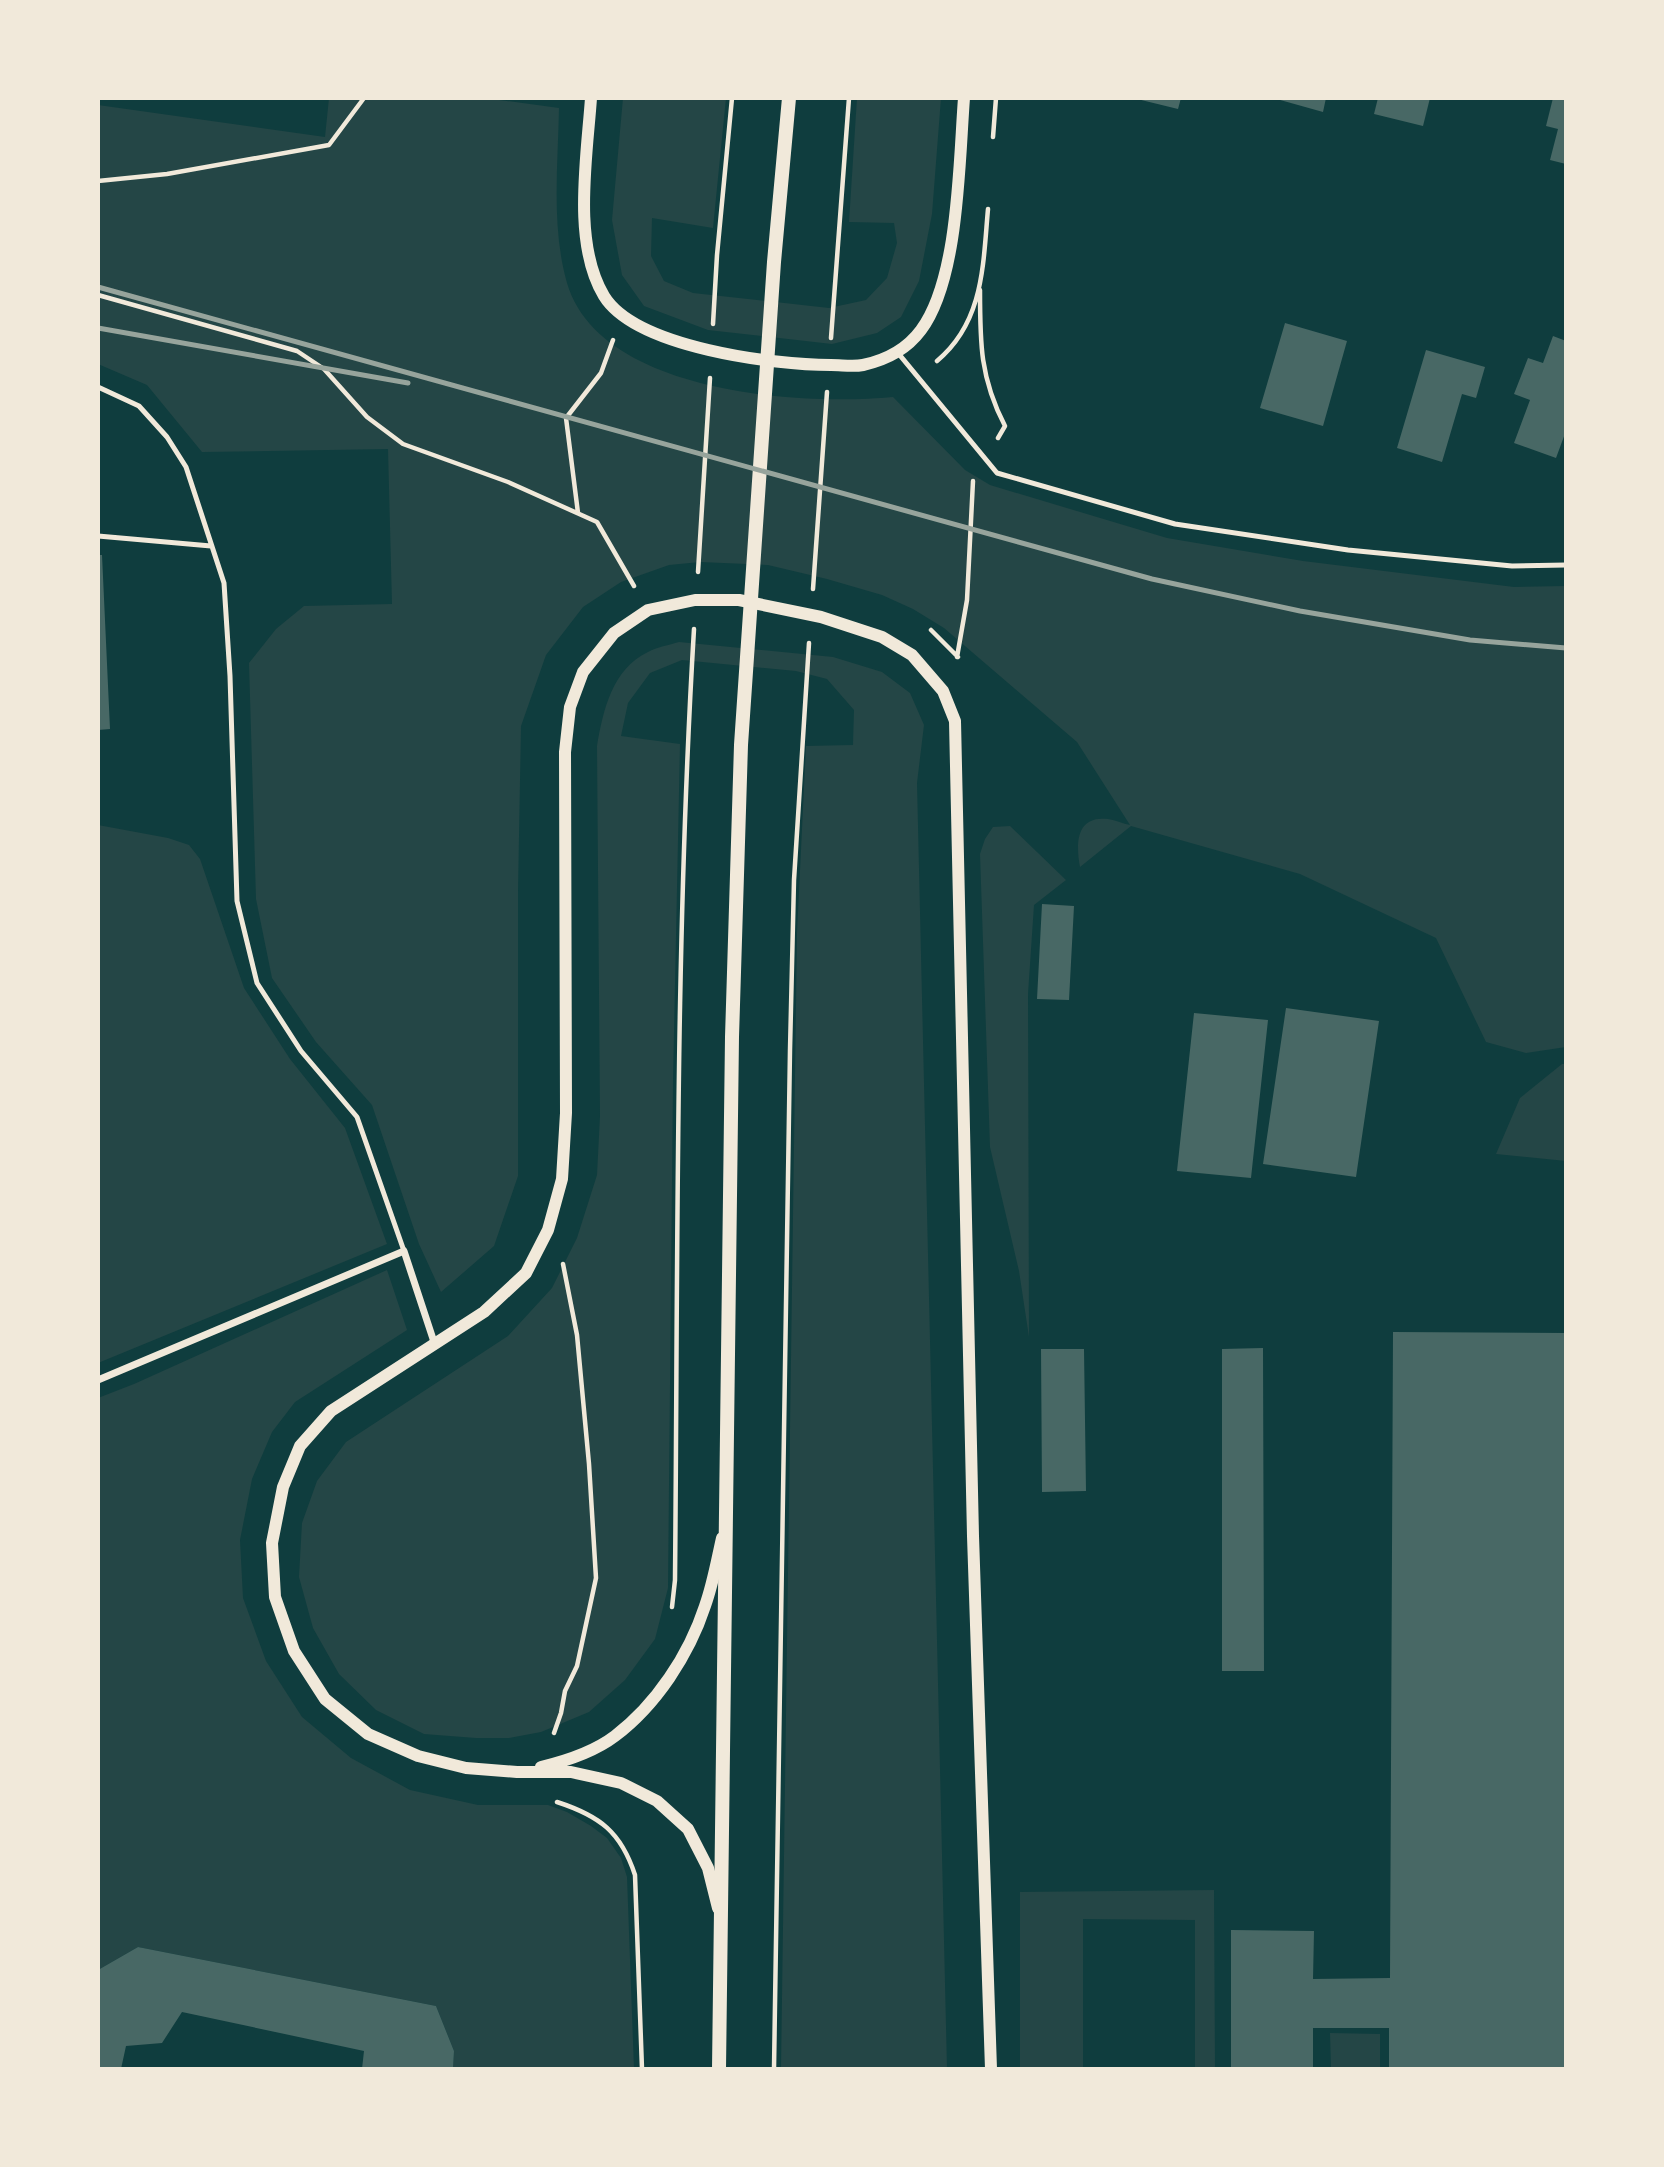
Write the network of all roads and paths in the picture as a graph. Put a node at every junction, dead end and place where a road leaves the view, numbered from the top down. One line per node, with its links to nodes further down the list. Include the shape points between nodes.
1 (364, 98): 7 (path, via 329,145 167,174)
2 (591, 98): 13 (street, via 584,210 589,260 605,298 630,320 662,337 730,355 805,365 862,365)
3 (733, 98): 10 (path)
4 (789, 98): 32 (main road, via 741,745)
5 (849, 98): 12 (path)
6 (964, 98): 13 (street, via 955,218 941,291 921,330)
7 (98, 181)
8 (980, 290): 17 (path, via 980,347 993,402 1005,426)
9 (98, 295): 18 (path, via 297,351 324,369 367,417 403,444)
10 (713, 324)
11 (614, 337): 18 (path, via 601,373 566,418)
12 (830, 348)
13 (898, 353): 17 (lane)
14 (710, 366): 22 (path)
15 (98, 387): 20 (lane, via 139,406 167,437 186,467)
16 (827, 389): 24 (path)
17 (985, 458): 21 (lane, via 997,473 1175,524 1348,550 1512,566); 27 (path, via 973,477 967,600)
18 (578, 513): 23 (path, via 597,522)
19 (98, 536): 20 (lane)
20 (211, 546): 29 (lane, via 225,597 237,901 257,983 301,1051 357,1117)
21 (1566, 565)
22 (698, 575)
23 (636, 589)
24 (813, 596)
25 (695, 616): 33 (path, via 682,958 674,1580)
26 (810, 637): 40 (path, via 794,880)
27 (957, 657)
28 (550, 1223): 30 (street, via 526,1273 484,1312); 34 (path, via 562,1256 577,1335 596,1578 577,1666 552,1738); 41 (street, via 562,1179 566,1113 565,752 570,707 583,672 614,633 648,610 695,600 739,600 821,617 882,637 912,655 943,691 954,721)
29 (404, 1251): 30 (street); 31 (street)
30 (435, 1346): 35 (street, via 331,1411 300,1446 283,1486 272,1543 275,1597 294,1651 325,1699 368,1734 418,1756)
31 (98, 1380)
32 (726, 1523): 35 (street, via 705,1606 685,1652 653,1701 614,1737 568,1760); 38 (main road)
33 (669, 1617)
34 (562, 1734)
35 (517, 1772): 36 (street)
36 (552, 1772): 37 (path); 38 (street, via 621,1783 657,1801 688,1829 708,1868)
37 (554, 1801)
38 (720, 1915): 39 (main road)
39 (719, 2069)
40 (774, 2069)
41 (991, 2069)

